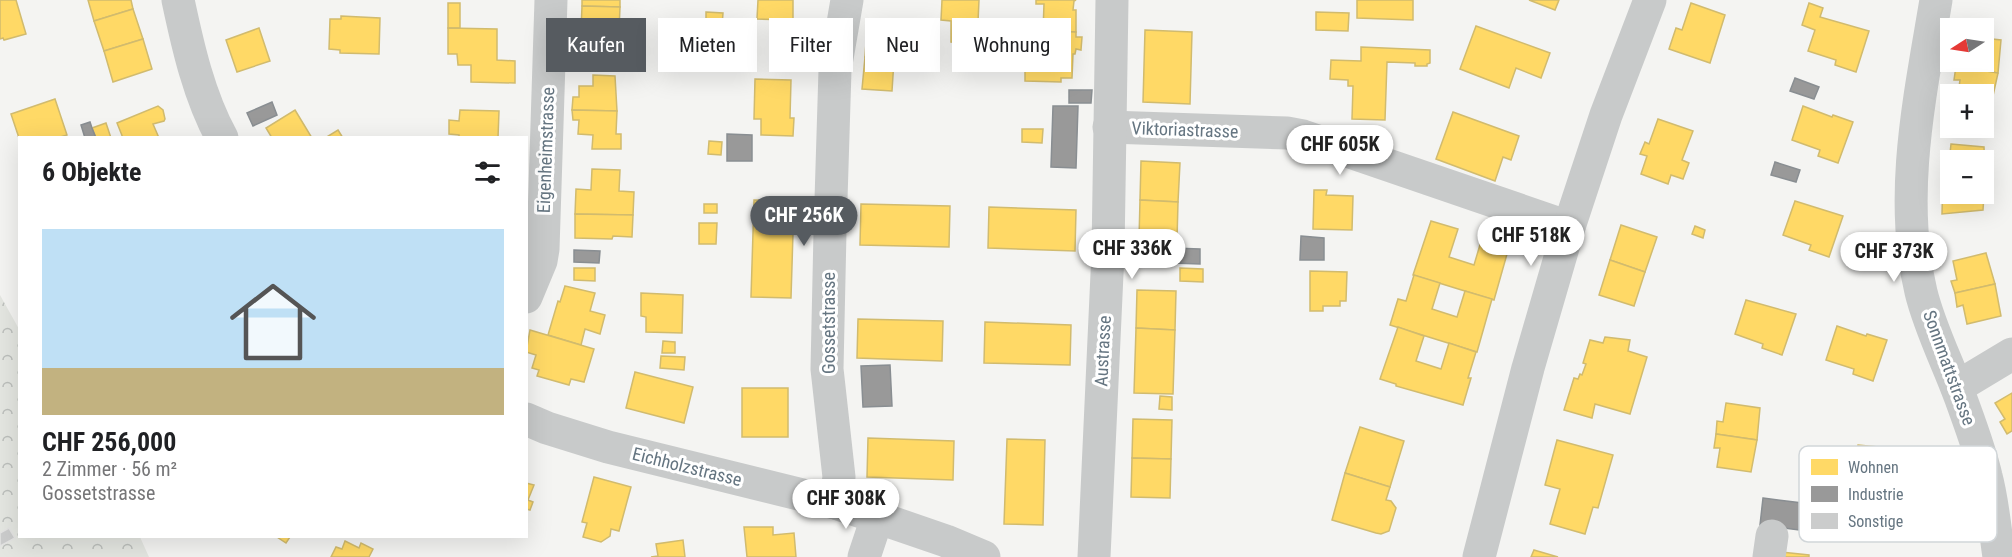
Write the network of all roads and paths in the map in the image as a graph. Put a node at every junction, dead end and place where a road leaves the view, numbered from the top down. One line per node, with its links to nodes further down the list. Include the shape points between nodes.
1 (178, 0): 8 (street, via 204,98)
2 (551, 0): 10 (street, Eigenheimstrasse, via 543,249)
3 (847, 0): 15 (street, Gossetstrasse, via 835,70 830,232 827,369 839,477)
4 (1112, 0): 7 (street, Austrasse)
5 (1650, 0): 9 (street)
6 (1936, 0): 12 (street, Sonnmattstrasse, via 1918,108 1910,200 1922,293)
7 (1109, 127): 9 (street, Viktoriastrasse, via 1303,136); 20 (street, Austrasse, via 1108,252)
8 (221, 136)
9 (1569, 227): 21 (street)
10 (528, 292)
11 (2012, 354): 12 (street)
12 (1957, 387): 14 (street, Sonnmattstrasse)
13 (528, 420): 15 (street, Eichholzstrasse, via 608,447)
14 (1977, 446)
15 (835, 503): 16 (street, Eichholzstrasse)
16 (877, 518): 18 (street); 19 (street, Eichholzstrasse)
17 (1997, 542): 22 (street, Sonnmattstrasse)
18 (864, 557)
19 (984, 557)
20 (1094, 557)
21 (1479, 557)
22 (1999, 557)

